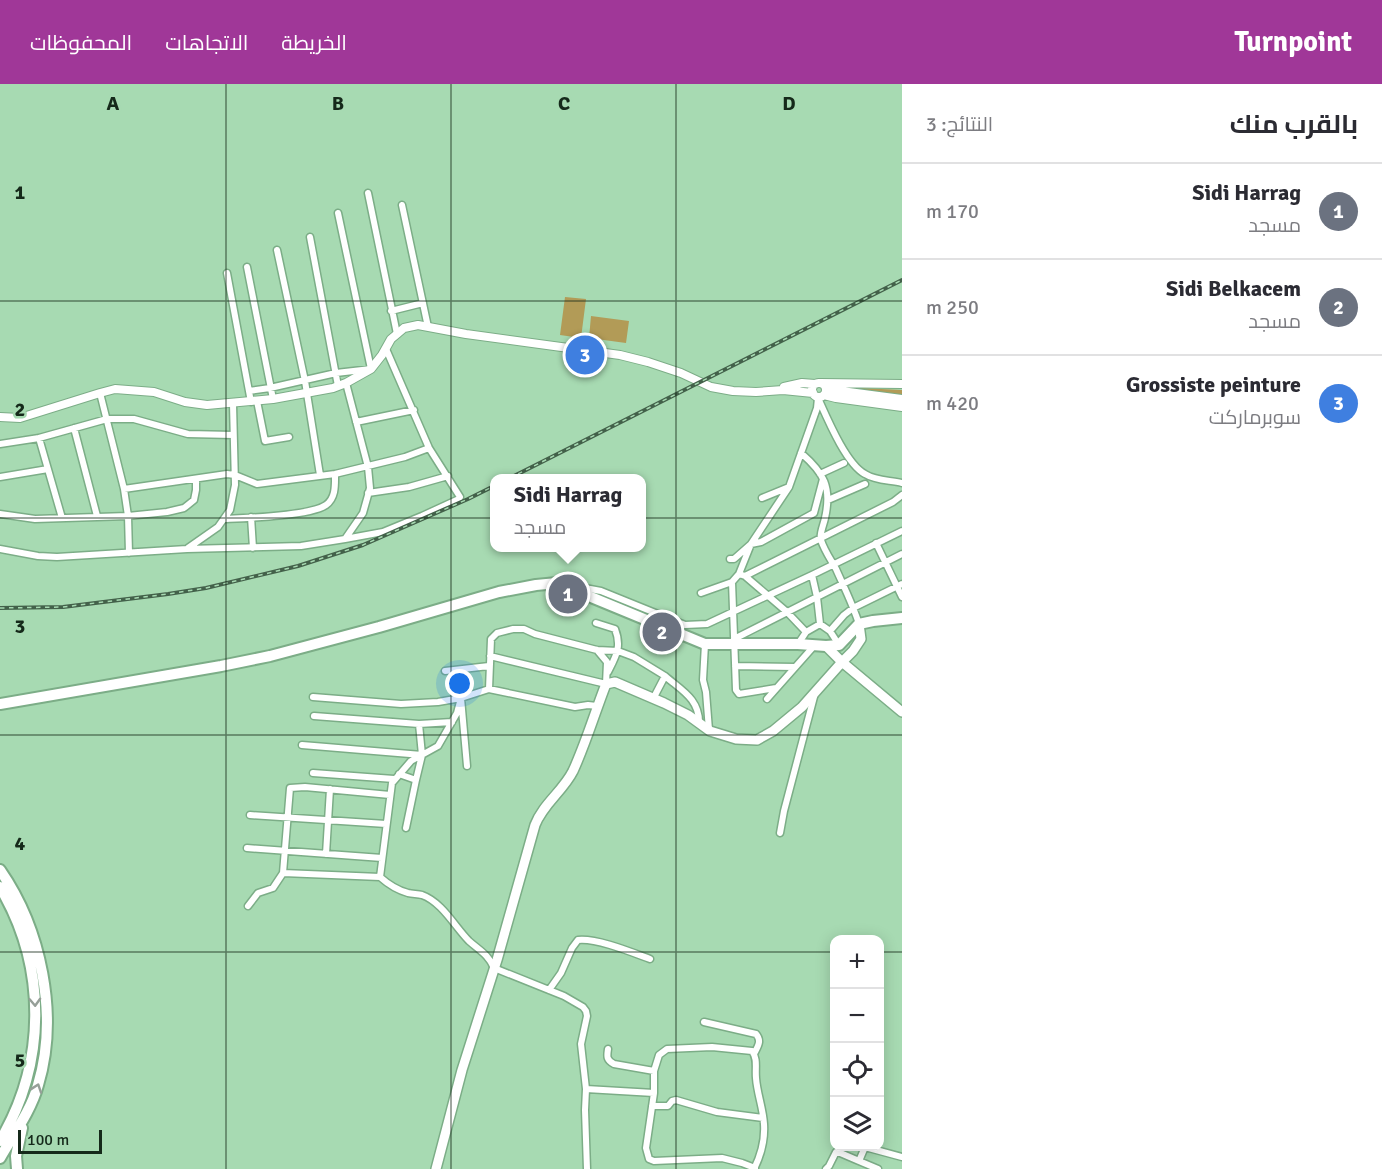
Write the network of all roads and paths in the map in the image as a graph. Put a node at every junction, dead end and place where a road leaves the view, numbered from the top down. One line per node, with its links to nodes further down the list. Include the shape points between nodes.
1 (368, 193): 9 (street)
2 (402, 204): 8 (street)
3 (338, 213): 13 (street)
4 (310, 237): 14 (street)
5 (277, 250): 15 (street)
6 (247, 267): 18 (street)
7 (227, 273): 20 (street)
8 (423, 303): 9 (street); 10 (street)
9 (391, 311): 11 (street)
10 (428, 327): 11 (street, via 404,328); 19 (street, via 620,356 733,391 772,391 802,383)
11 (396, 334): 12 (street)
12 (386, 349): 13 (street); 28 (street)
13 (370, 369): 14 (street); 17 (street)
14 (336, 373): 15 (street); 17 (street)
15 (305, 381): 18 (street); 22 (street)
16 (902, 384): 19 (street)
17 (342, 385): 22 (street); 31 (street)
18 (270, 388): 20 (street); 23 (street)
19 (819, 390): 24 (street); 27 (street, via 837,399); 38 (street, via 817,408); 49 (street, via 832,428 859,471)
20 (249, 391): 25 (street)
21 (100, 393): 26 (street, via 115,389 154,392 184,402); 29 (street, via 20,418); 30 (street)
22 (307, 394): 23 (street); 44 (street)
23 (273, 399): 25 (street)
24 (902, 399)
25 (254, 402): 26 (street); 34 (street, via 265,441)
26 (233, 404): 33 (street)
27 (902, 407)
28 (414, 410): 31 (street); 37 (street)
29 (0, 417)
30 (107, 419): 32 (street); 33 (street, via 134,419 188,434); 52 (street)
31 (356, 422): 40 (street)
32 (74, 428): 35 (street); 58 (street)
33 (233, 435): 43 (street)
34 (289, 437)
35 (39, 438): 36 (street); 41 (street)
36 (0, 444)
37 (429, 448): 40 (street); 45 (street)
38 (801, 453): 46 (street); 51 (street)
39 (844, 463): 46 (street)
40 (368, 467): 42 (street); 53 (street)
41 (48, 469): 47 (street); 61 (street)
42 (335, 474): 44 (street); 60 (street, via 334,495 327,504 309,511)
43 (235, 475): 44 (street, via 257,484); 48 (street); 62 (street)
44 (320, 476)
45 (448, 476): 53 (street); 65 (street, via 459,499 383,532)
46 (821, 476): 56 (street); 67 (street, via 814,513)
47 (0, 477)
48 (196, 479): 52 (street); 59 (street, via 194,500 184,508)
49 (902, 483)
50 (865, 484): 56 (street)
51 (789, 487): 55 (street); 67 (street)
52 (124, 489): 59 (street)
53 (368, 493): 65 (street, via 363,513)
54 (902, 495): 64 (street)
55 (762, 498)
56 (828, 500): 64 (street)
57 (0, 514): 61 (street)
58 (97, 516): 59 (street); 61 (street)
59 (129, 516): 71 (street)
60 (251, 517): 62 (street); 68 (street)
61 (62, 518)
62 (225, 519): 70 (street)
63 (902, 531): 66 (street)
64 (820, 538): 75 (street); 76 (street)
65 (345, 539): 68 (street)
66 (876, 543): 74 (street); 75 (street)
67 (751, 544): 73 (street); 76 (street)
68 (253, 548): 70 (street)
69 (0, 549): 71 (street, via 57,557)
70 (187, 549): 71 (street)
71 (129, 553)
72 (902, 554): 74 (street)
73 (730, 559)
74 (885, 562): 80 (street); 81 (street)
75 (833, 565): 77 (street); 80 (street)
76 (742, 575): 78 (street); 83 (street)
77 (812, 575): 83 (street); 84 (street)
78 (732, 582): 82 (street); 87 (street)
79 (557, 583): 87 (street, via 601,591 685,625 706,624); 96 (main road); 118 (main road, via 499,592 270,656)
80 (843, 584): 84 (street); 86 (street)
81 (899, 585): 85 (street); 86 (street)
82 (701, 593)
83 (767, 596): 87 (street); 88 (street)
84 (817, 597): 88 (street); 91 (street)
85 (902, 597)
86 (854, 608): 92 (street); 93 (street)
87 (732, 612): 95 (street)
88 (787, 612): 94 (street); 95 (street)
89 (902, 618): 92 (main road)
90 (596, 623): 102 (street, via 615,629)
91 (820, 624): 93 (street); 94 (street)
92 (859, 624): 98 (main road); 104 (main road, via 861,639)
93 (830, 631): 98 (street)
94 (806, 632): 97 (street)
95 (734, 642): 96 (main road); 97 (main road); 106 (street)
96 (705, 644): 125 (street, via 703,680)
97 (798, 644): 99 (main road)
98 (839, 645): 100 (main road)
99 (814, 646): 100 (main road); 107 (street)
100 (826, 646): 104 (main road)
101 (597, 650): 102 (street); 103 (street, via 513,629 496,633 491,639); 110 (street, via 607,662)
102 (618, 651): 109 (street); 110 (street)
103 (490, 656): 105 (street); 110 (street)
104 (842, 662): 113 (main road); 120 (main road)
105 (489, 666): 108 (street); 112 (street)
106 (735, 666): 107 (street); 111 (street, via 735,690 739,694)
107 (795, 667): 111 (street)
108 (445, 670)
109 (665, 676): 116 (street); 123 (street, via 693,700)
110 (607, 679): 116 (main road); 119 (main road)
111 (776, 688): 117 (street)
112 (489, 689): 115 (street); 119 (street, via 575,707)
113 (815, 693): 125 (main road, via 758,740 736,740); 139 (street)
114 (314, 697): 115 (street, via 401,704)
115 (461, 698): 122 (street); 128 (street)
116 (653, 699): 123 (main road)
117 (767, 699)
118 (0, 704)
119 (597, 706): 150 (main road, via 572,772 538,815)
120 (902, 712)
121 (314, 716): 124 (street)
122 (452, 722): 124 (street); 127 (street, via 438,746)
123 (699, 723): 125 (main road)
124 (419, 724): 127 (street)
125 (709, 730)
126 (302, 745): 127 (street)
127 (422, 756): 130 (street); 131 (street)
128 (466, 766)
129 (313, 773): 130 (street)
130 (397, 776): 131 (street); 133 (street)
131 (416, 780): 138 (street)
132 (330, 789): 133 (street); 135 (street, via 290,788); 136 (street)
133 (390, 795): 137 (street)
134 (250, 815): 135 (street)
135 (287, 818): 136 (street); 141 (street)
136 (328, 820): 137 (street); 142 (street)
137 (386, 824): 143 (street)
138 (406, 828)
139 (780, 833)
140 (248, 848): 141 (street)
141 (284, 851): 142 (street); 145 (street)
142 (326, 854): 143 (street)
143 (382, 858): 146 (street)
144 (0, 870): 159 (main road, one-way to 144, via 45,1059 45,994 29,925)
145 (283, 873): 146 (street); 148 (street, via 273,888 258,893)
146 (380, 877): 150 (street, via 392,888 434,902 492,961)
147 (0, 887): 161 (main road, one-way to 161, via 29,954 35,1008 34,1041 22,1095)
148 (248, 906)
149 (650, 958): 151 (street, via 578,939)
150 (494, 968): 151 (street); 166 (main road)
151 (549, 990): 156 (street, via 586,1011 581,1044)
152 (704, 1022): 154 (street, via 756,1034 760,1041)
153 (608, 1049): 155 (street, via 609,1062)
154 (754, 1054): 155 (street, via 711,1047 667,1049 659,1055); 160 (street)
155 (654, 1071): 157 (street)
156 (586, 1089): 157 (street); 167 (street)
157 (654, 1093): 158 (street)
158 (652, 1106): 160 (street, via 668,1106 676,1100 717,1112); 168 (street, via 646,1148 649,1159 722,1158)
159 (27, 1111): 163 (main road); 165 (main road, via 16,1156)
160 (763, 1118): 168 (street, via 763,1145)
161 (0, 1140)
162 (902, 1157): 164 (street, via 865,1147)
163 (0, 1158)
164 (859, 1161): 169 (street, via 836,1152); 170 (street)
165 (17, 1169)
166 (436, 1169)
167 (587, 1169)
168 (755, 1169)
169 (826, 1169)
170 (878, 1169)

